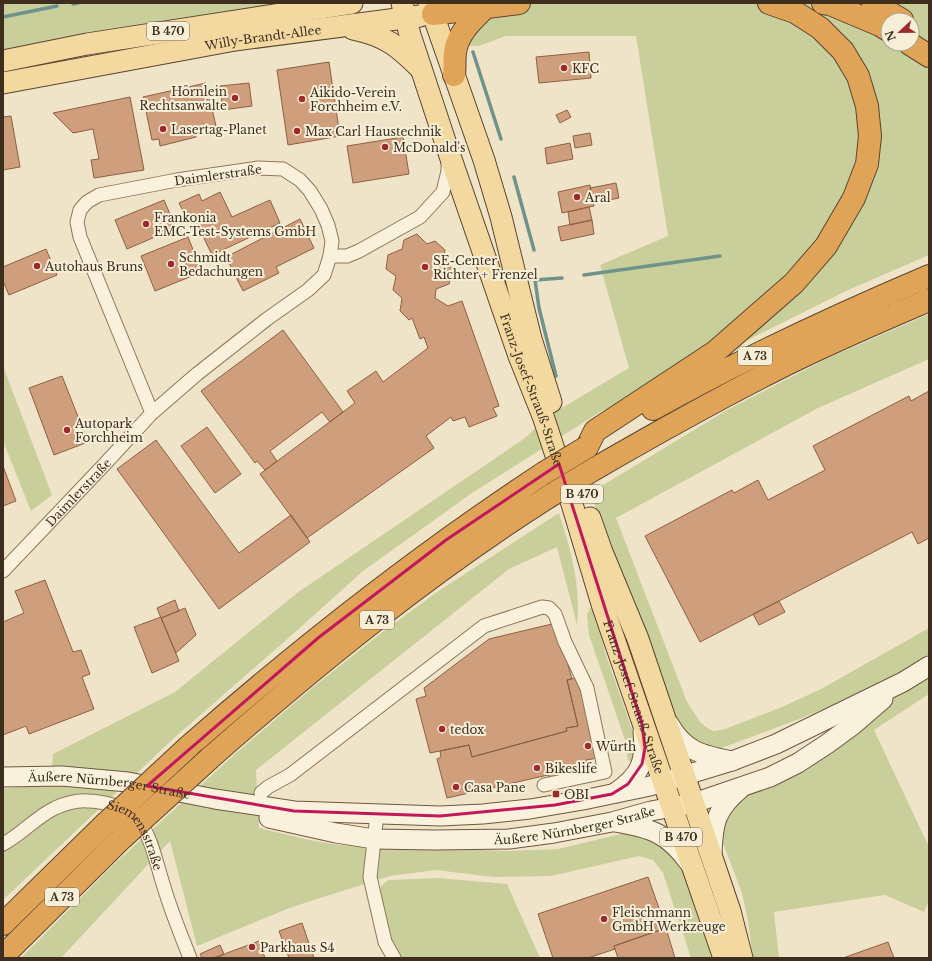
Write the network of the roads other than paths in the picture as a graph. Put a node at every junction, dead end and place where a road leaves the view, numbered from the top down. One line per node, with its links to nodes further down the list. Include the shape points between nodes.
1 (518, 3): 6 (highway)
2 (769, 3): 27 (highway, via 795,12 820,28 843,51 858,76 868,106 870,136 867,164 854,198 826,246 794,283 715,352 595,431)
3 (823, 3): 10 (highway)
4 (873, 3): 9 (highway)
5 (341, 4): 16 (main road, Willy-Brandt-Allee / B 470, via 88,44)
6 (486, 7): 7 (highway); 18 (highway, via 459,38 455,52)
7 (431, 9): 8 (main road, B 470); 18 (main road, Franz-Josef-Strauß-Straße / B 470)
8 (404, 11): 11 (main road, Willy-Brandt-Allee / B 470); 17 (main road, Franz-Josef-Strauß-Straße / B 470)
9 (888, 12)
10 (880, 25)
11 (344, 26): 17 (main road, via 388,41); 19 (main road, Willy-Brandt-Allee / B 470, via 235,40)
12 (920, 33): 13 (highway)
13 (929, 39)
14 (920, 50): 15 (highway)
15 (929, 56)
16 (3, 61)
17 (422, 70): 20 (main road, Franz-Josef-Strauß-Straße / B 470)
18 (454, 75): 23 (main road, Franz-Josef-Strauß-Straße / B 470, via 484,160 501,217)
19 (3, 83)
20 (448, 150): 21 (main road, Franz-Josef-Strauß-Straße / B 470); 22 (street, via 448,171 443,192 420,217 359,251 347,256)
21 (482, 246): 23 (main road, via 499,266); 32 (main road, Franz-Josef-Strauß-Straße / B 470, via 519,356 543,416)
22 (330, 256): 26 (street, Daimlerstraße, via 324,275 308,290 197,374); 26 (street, Daimlerstraße, via 332,241 321,209 300,180 283,169 258,168 177,180 99,195 88,202 80,210 77,222 80,237)
23 (512, 267): 31 (main road, Franz-Josef-Strauß-Straße / B 470, via 531,339 583,496 602,552 638,639)
24 (929, 276): 27 (highway, A 73, via 861,305 747,360)
25 (929, 300): 51 (highway, A 73, bridge, via 777,368 596,468 505,525 408,595 308,674 210,758 122,838)
26 (152, 413): 28 (street, Daimlerstraße)
27 (587, 447): 50 (highway, A 73, bridge, via 498,503 352,610 188,747)
28 (3, 570)
29 (929, 666): 30 (main road, Äußere Nürnberger Straße)
30 (903, 682): 33 (main road, Äußere Nürnberger Straße, via 776,744); 38 (main road, Äußere Nürnberger Straße, via 853,725 798,763 770,777)
31 (664, 716): 33 (main road, via 680,739 694,751); 34 (main road, Franz-Josef-Strauß-Straße / B 470)
32 (642, 724): 36 (main road, Franz-Josef-Strauß-Straße / B 470); 40 (main road, via 642,764 628,784)
33 (732, 761): 34 (main road, Äußere Nürnberger Straße)
34 (685, 776): 36 (main road, Äußere Nürnberger Straße); 42 (main road, Franz-Josef-Strauß-Straße / B 470)
35 (3, 777): 41 (main road, Äußere Nürnberger Straße, via 62,776 128,782)
36 (662, 783): 40 (main road, Äußere Nürnberger Straße); 43 (main road, Franz-Josef-Strauß-Straße / B 470)
37 (544, 785): 39 (street, via 605,772 587,688 555,614 549,608 542,607 484,626 290,776)
38 (743, 786): 42 (main road, Äußere Nürnberger Straße); 48 (main road, via 727,800 715,822)
39 (261, 793)
40 (612, 794): 44 (main road, Äußere Nürnberger Straße, via 530,809 483,814)
41 (215, 799): 44 (main road, Äußere Nürnberger Straße, via 294,811); 46 (main road, Äußere Nürnberger Straße, via 276,821)
42 (694, 803): 43 (main road, Äußere Nürnberger Straße); 48 (main road, Franz-Josef-Strauß-Straße / B 470)
43 (671, 808): 45 (main road, Äußere Nürnberger Straße, via 651,810); 49 (main road, Franz-Josef-Strauß-Straße / B 470)
44 (376, 814): 46 (street)
45 (612, 822): 46 (main road, Äußere Nürnberger Straße, via 509,839); 49 (main road, via 653,830 674,844)
46 (374, 839): 53 (street, via 370,877 385,942)
47 (3, 844): 52 (street, Siemensstraße, via 44,814 87,800 116,806 135,816 148,836 164,889)
48 (712, 858): 55 (main road, Franz-Josef-Strauß-Straße / B 470, via 730,911)
49 (691, 866): 54 (main road, Franz-Josef-Strauß-Straße / B 470)
50 (3, 924)
51 (3, 956)
52 (190, 958)
53 (394, 958)
54 (724, 958)
55 (742, 958)

